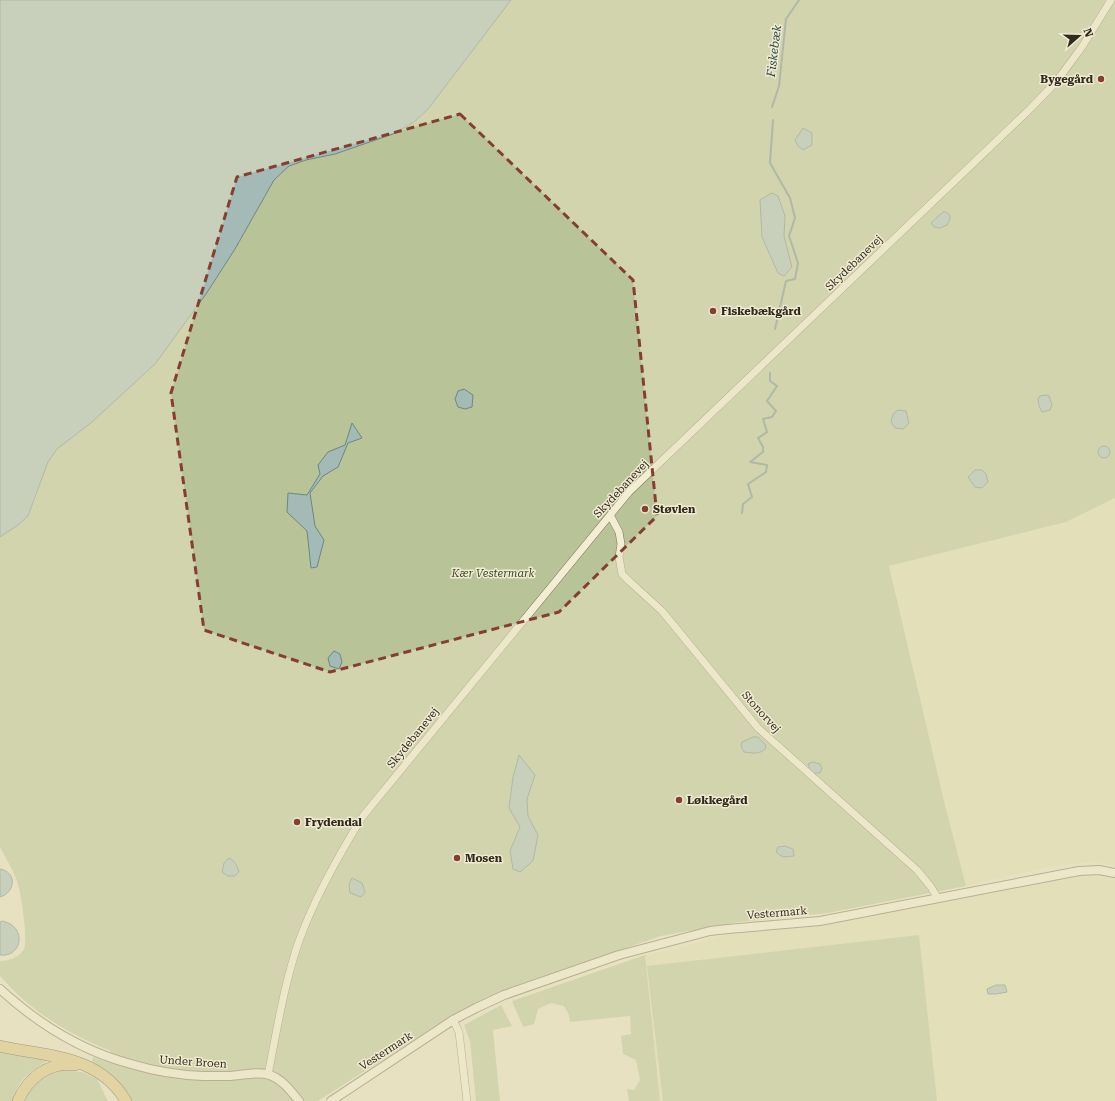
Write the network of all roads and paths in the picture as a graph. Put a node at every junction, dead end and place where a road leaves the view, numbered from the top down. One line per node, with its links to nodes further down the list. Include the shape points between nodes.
1 (1111, 0): 2 (street, Skydebanevej, via 1082,47 1056,82 1030,109 636,486)
2 (610, 515): 4 (street, Stonorvej, via 619,532 622,574 662,611 758,728 917,870 931,887); 9 (street, Skydebanevej, via 363,816 344,846 311,910 299,942)
3 (1115, 873): 4 (street, Vestermark, via 1099,870 1079,871)
4 (936, 898): 6 (street, Vestermark, via 820,921 728,928 662,943 504,995)
5 (0, 989): 9 (street, Under Broen, via 55,1031 122,1062 168,1073 203,1076)
6 (453, 1020): 13 (street, Vestermark); 14 (street, via 459,1032)
7 (0, 1046): 8 (highway, via 66,1058 86,1065)
8 (96, 1072): 10 (highway, via 72,1065 50,1068 30,1081); 11 (highway, via 107,1079)
9 (268, 1075): 12 (street, Under Broen, via 281,1081)
10 (18, 1101)
11 (126, 1101)
12 (299, 1101)
13 (331, 1101)
14 (467, 1101)

